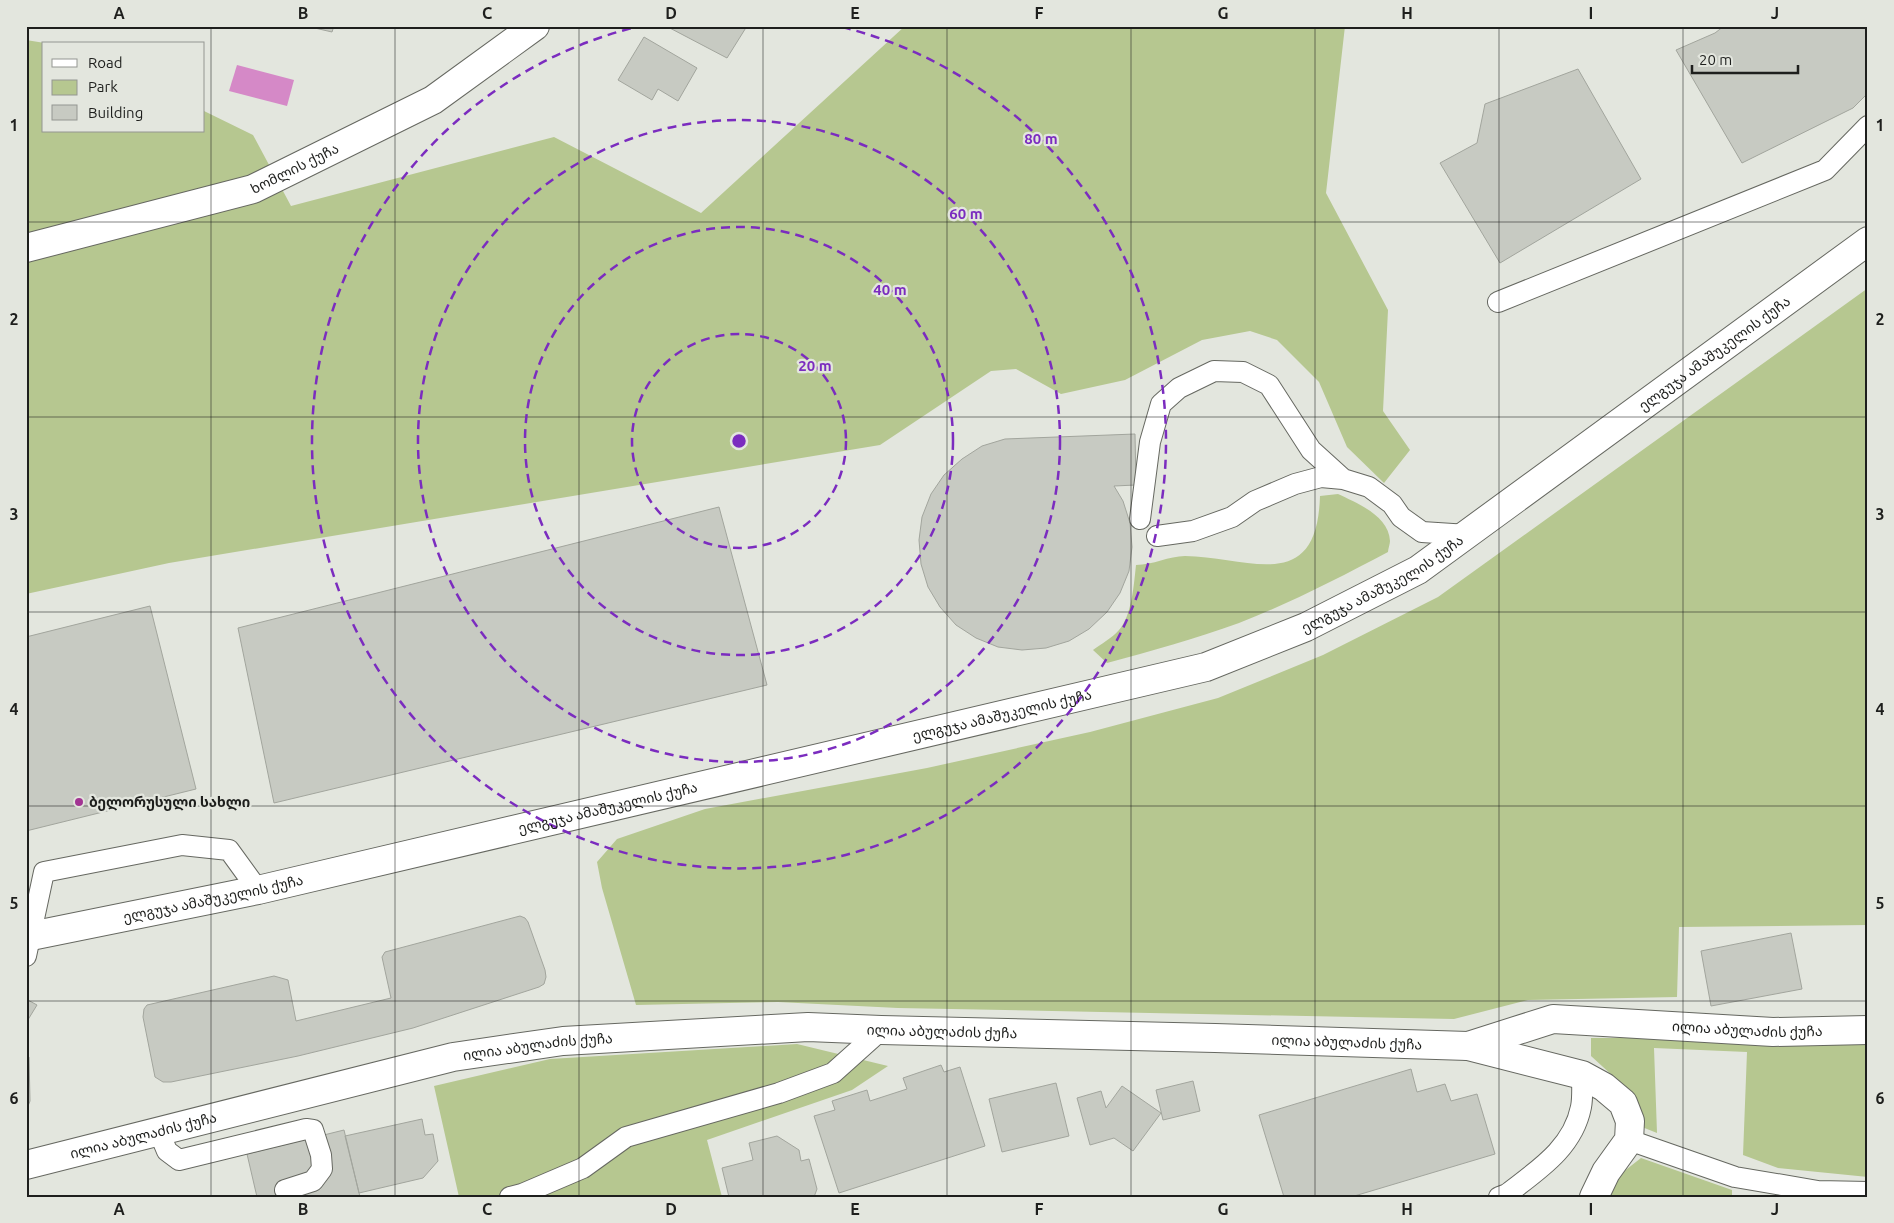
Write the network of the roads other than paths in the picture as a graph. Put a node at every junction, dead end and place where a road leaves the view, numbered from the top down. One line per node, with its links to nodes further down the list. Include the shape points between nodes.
1 (535, 26): 4 (street, ხომლის ქუჩა, via 433,100 252,189)
2 (1868, 126): 5 (lane, via 1825,170)
3 (1868, 241): 8 (street, ელგუჯა ამაშუკელის ქუჩა)
4 (26, 248)
5 (1498, 302)
6 (1343, 479): 7 (lane, via 1311,450 1269,385 1243,372 1214,371 1179,388 1161,404 1150,442); 8 (lane, via 1369,487 1392,504 1401,518 1422,532); 9 (lane, via 1320,477 1295,484 1255,502 1232,517 1193,530)
7 (1140, 519)
8 (1468, 535): 10 (street, ელგუჯა ამაშუკელის ქუჩა, via 1418,570 1306,627 1206,667)
9 (1157, 536)
10 (258, 890): 11 (street, ელგუჯა ამაშუკელის ქუჩა); 11 (lane, via 229,850 182,845 44,872)
11 (28, 943)
12 (881, 1030): 14 (street, ილია აბულაძის ქუჩა); 16 (street, ილია აბულაძის ქუჩა, via 808,1027 563,1041 453,1057); 21 (lane, via 832,1073 779,1093 626,1137 583,1168)
13 (1868, 1030): 14 (street, ილია აბულაძის ქუჩა, via 1772,1032 1552,1019)
14 (1468, 1046): 15 (street)
15 (1582, 1075): 17 (street, via 1623,1102 1630,1122); 22 (lane, via 1581,1106 1573,1132 1551,1161)
16 (159, 1132): 18 (street, ილია აბულაძის ქუჩა); 19 (lane, via 167,1151 179,1160 312,1130 322,1169 313,1181)
17 (1629, 1140): 20 (lane, via 1735,1177 1818,1191); 23 (street, via 1606,1172)
18 (26, 1165)
19 (285, 1190)
20 (1868, 1192)
21 (510, 1197)
22 (1499, 1197)
23 (1594, 1197)

